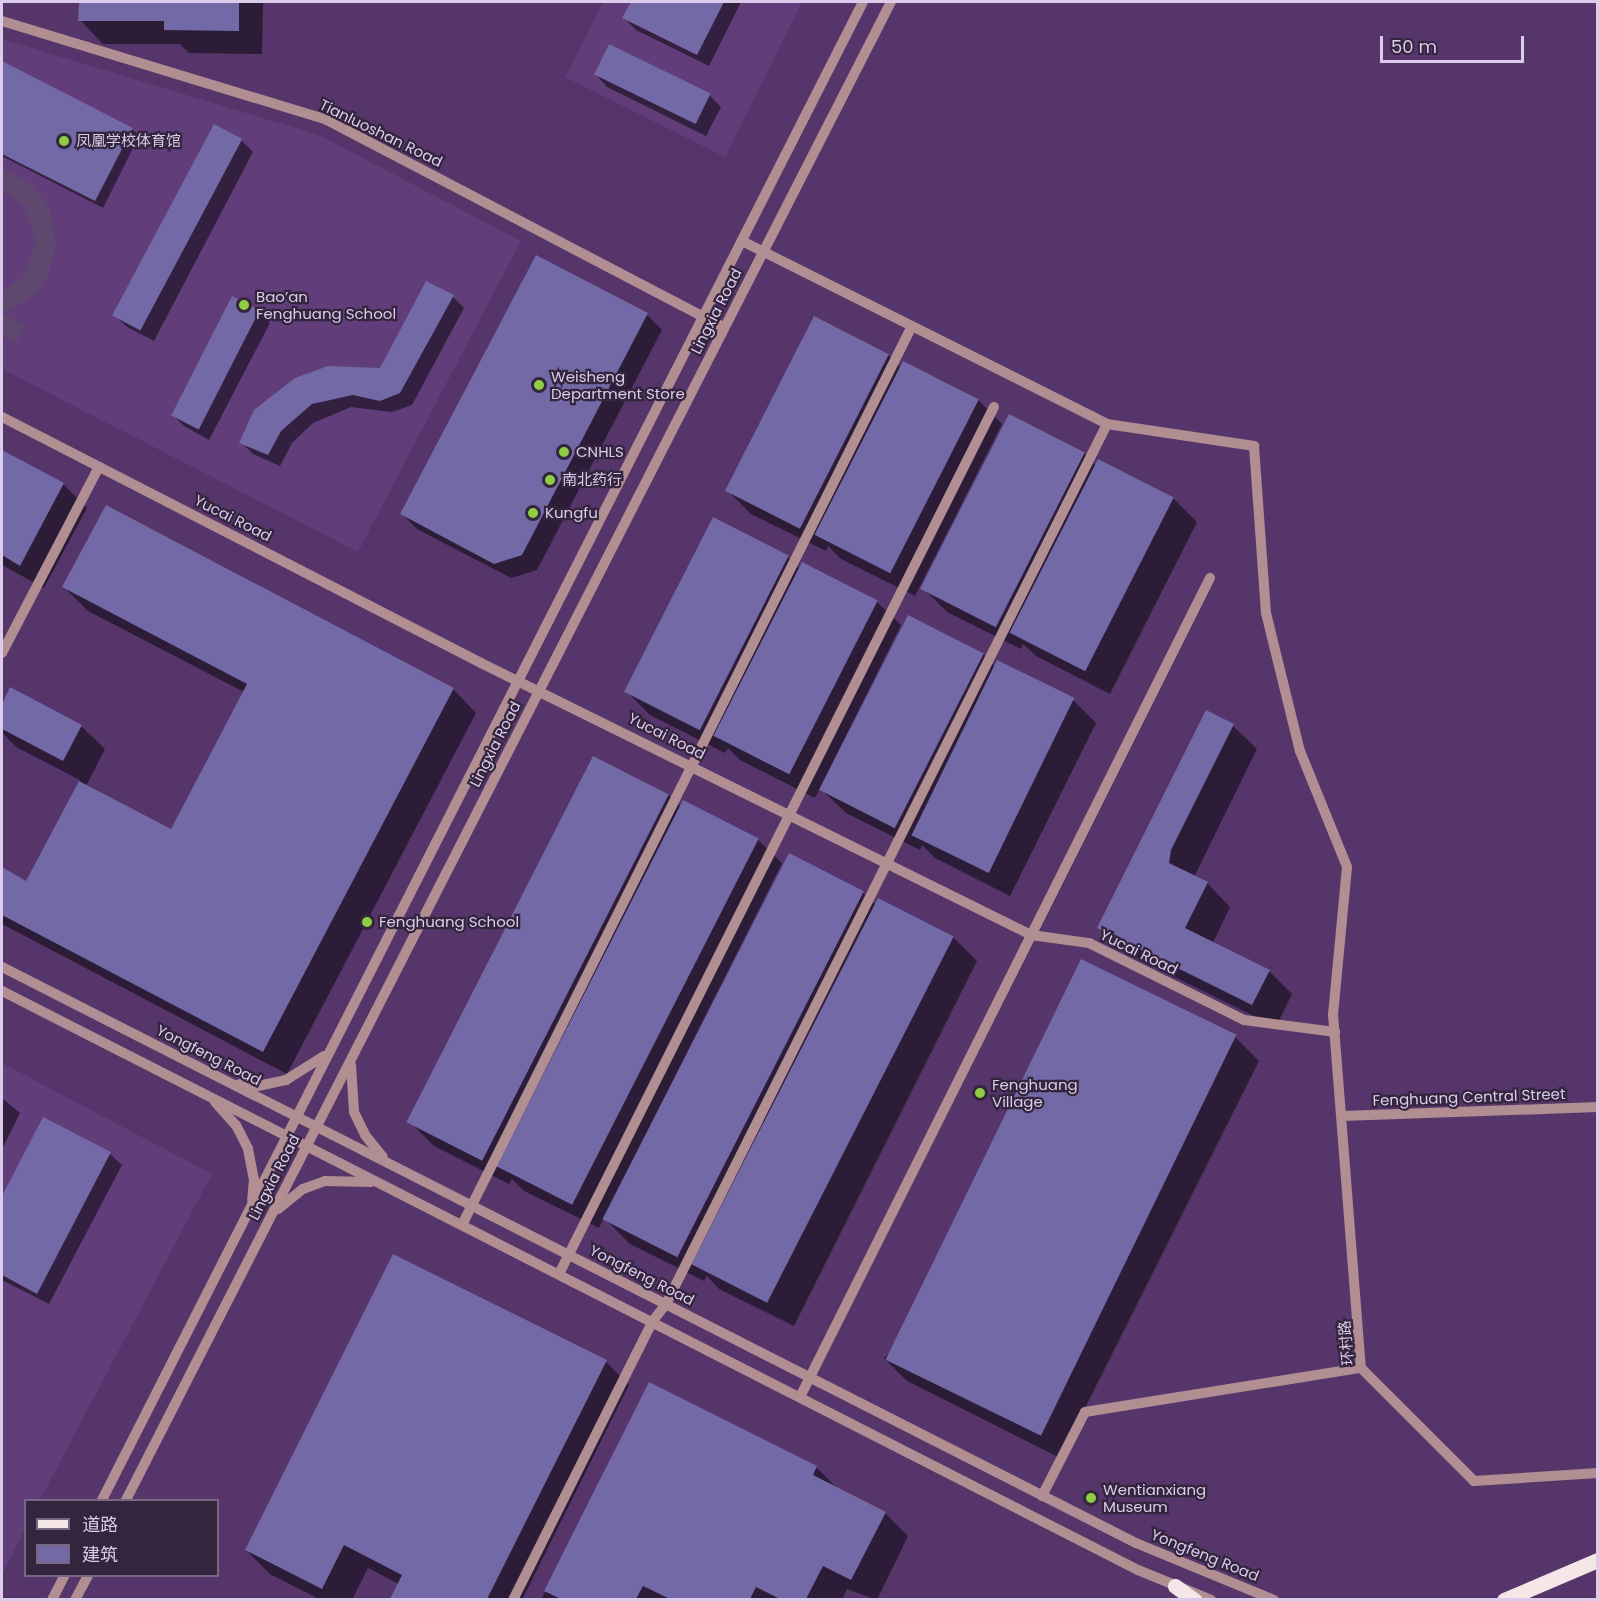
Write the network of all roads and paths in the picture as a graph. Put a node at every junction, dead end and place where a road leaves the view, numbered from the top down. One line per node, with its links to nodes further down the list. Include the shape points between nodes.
1 (863, 2): 4 (street, Lingxia Road)
2 (891, 2): 5 (street, Lingxia Road)
3 (2, 21): 6 (street, Tianluoshan Road, via 325,119)
4 (742, 241): 5 (street); 6 (street, Lingxia Road)
5 (764, 251): 7 (street); 8 (street, Lingxia Road)
6 (703, 317): 8 (street, Tianluoshan Road); 15 (street, Lingxia Road)
7 (912, 326): 11 (street); 17 (street)
8 (724, 328): 16 (street, Lingxia Road)
9 (994, 407): 18 (street)
10 (2, 417): 12 (street, Yucai Road)
11 (1107, 424): 19 (street); 23 (street, 环村路, via 1254,446 1266,613 1300,751 1347,867)
12 (99, 467): 14 (street); 15 (street, Yucai Road)
13 (1210, 578): 20 (street)
14 (2, 653)
15 (518, 681): 16 (street, Yucai Road); 24 (street, Lingxia Road)
16 (539, 691): 17 (street, Yucai Road); 25 (street, Lingxia Road)
17 (692, 765): 18 (street, Yucai Road); 36 (street)
18 (790, 814): 19 (street, Yucai Road); 40 (street)
19 (887, 863): 20 (street, Yucai Road); 42 (street)
20 (1031, 935): 23 (street, Yucai Road, via 1089,943 1244,1020); 45 (street)
21 (2, 967): 26 (street, Yongfeng Road)
22 (2, 991): 27 (street)
23 (1335, 1032): 29 (street, 环村路)
24 (335, 1042): 26 (street, via 316,1064 286,1080 258,1086); 30 (street, Lingxia Road)
25 (357, 1048): 31 (street, Lingxia Road); 34 (street, via 350,1074 354,1112 375,1149)
26 (222, 1078): 30 (street, Yongfeng Road)
27 (203, 1092): 32 (street); 37 (street, via 229,1117 248,1149 254,1179)
28 (1598, 1107): 29 (street, Fenghuang Central Street)
29 (1342, 1116): 44 (street, 环村路)
30 (297, 1117): 31 (street, Yongfeng Road); 32 (street, Lingxia Road)
31 (317, 1127): 33 (street, Lingxia Road); 34 (street, Yongfeng Road)
32 (287, 1136): 33 (street); 37 (street, Lingxia Road)
33 (307, 1146): 35 (street); 39 (street, Lingxia Road)
34 (398, 1168): 36 (street, Yongfeng Road)
35 (392, 1189): 38 (street); 39 (street, via 363,1180 325,1181 294,1195)
36 (471, 1205): 38 (street); 40 (street, Yongfeng Road)
37 (248, 1214): 49 (street, Lingxia Road)
38 (462, 1225): 41 (street)
39 (266, 1226): 50 (street, Lingxia Road)
40 (569, 1255): 41 (street); 42 (street, Yongfeng Road)
41 (559, 1274): 43 (street)
42 (666, 1304): 43 (street); 45 (street, Yongfeng Road)
43 (652, 1322): 46 (street); 57 (street)
44 (1361, 1368): 47 (street, 环村路, via 1474,1481); 48 (street, via 1085,1412)
45 (810, 1377): 46 (street); 48 (street, Yongfeng Road)
46 (800, 1397): 54 (street)
47 (1598, 1473)
48 (1042, 1496): 60 (street, Yongfeng Road, via 1162,1555)
49 (103, 1499)
50 (127, 1499)
51 (1598, 1560): 61 (main road)
52 (63, 1577): 55 (street)
53 (87, 1577): 56 (street)
54 (1175, 1586): 58 (main road); 59 (street)
55 (52, 1599)
56 (75, 1599)
57 (513, 1599)
58 (1194, 1599)
59 (1210, 1599)
60 (1274, 1599)
61 (1504, 1599)

